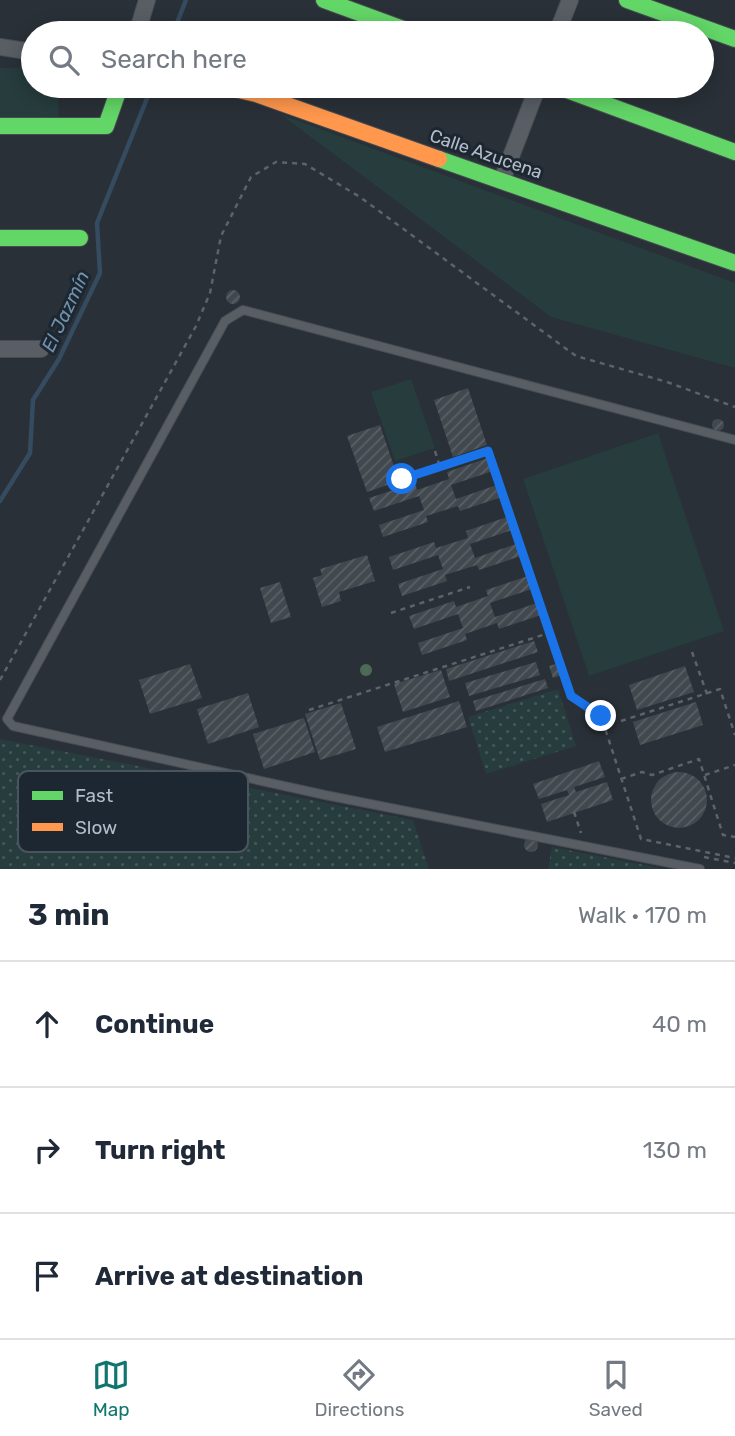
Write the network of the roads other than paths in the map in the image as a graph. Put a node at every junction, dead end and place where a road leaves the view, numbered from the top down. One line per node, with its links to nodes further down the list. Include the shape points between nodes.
1 (147, 0): 5 (street)
2 (324, 0): 6 (street)
3 (570, 0): 7 (street)
4 (627, 0): 8 (street)
5 (141, 21)
6 (381, 21)
7 (562, 21)
8 (685, 21)
9 (714, 31): 10 (street)
10 (735, 39)
11 (0, 47): 12 (street)
12 (21, 50)
13 (116, 98): 17 (street, via 106,126)
14 (268, 98): 19 (street, Calle Azucena)
15 (533, 98): 19 (street)
16 (589, 98): 18 (street)
17 (0, 125)
18 (735, 152)
19 (502, 180): 22 (street, Calle Azucena)
20 (0, 238): 21 (street)
21 (80, 238)
22 (735, 263)
23 (0, 349): 24 (street)
24 (41, 349)
25 (735, 440): 26 (lane, via 243,310 225,321 7,719 13,726)
26 (216, 771)
27 (248, 778): 28 (lane)
28 (700, 869)

